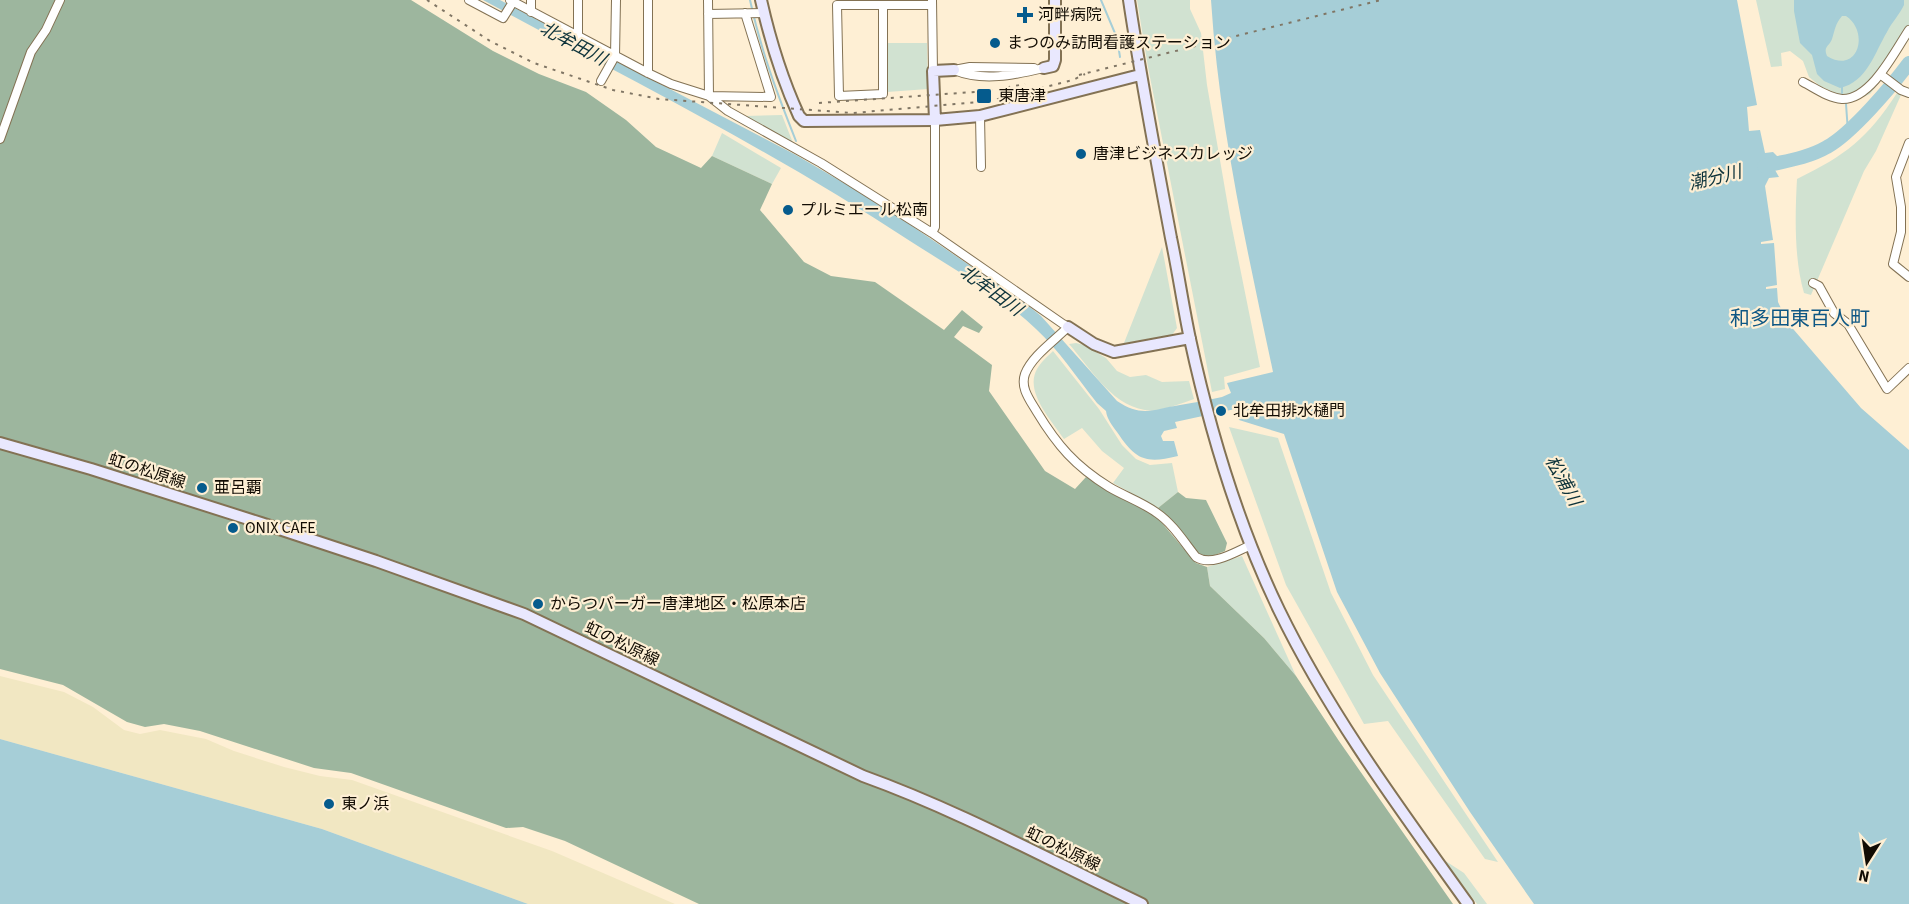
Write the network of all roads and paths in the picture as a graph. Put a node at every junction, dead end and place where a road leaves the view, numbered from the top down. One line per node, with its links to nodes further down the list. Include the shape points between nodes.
1 (60, 0): 32 (street, via 31,52)
2 (469, 0): 11 (street, via 503,18)
3 (531, 0): 14 (street)
4 (578, 0): 18 (street)
5 (616, 0): 19 (street)
6 (648, 0): 23 (street)
7 (708, 0): 16 (street)
8 (761, 0): 15 (street)
9 (1055, 0): 20 (street, via 1055,60 1053,66)
10 (1129, 0): 24 (street)
11 (511, 2): 14 (street)
12 (932, 3): 13 (street); 22 (street)
13 (883, 5): 13 (street, via 837,5 839,96 883,94)
14 (531, 12): 18 (street)
15 (754, 13): 16 (street); 29 (street, via 771,97); 31 (street, via 804,121)
16 (708, 14): 29 (street)
17 (1909, 30): 25 (street)
18 (578, 37): 19 (street)
19 (615, 57): 23 (street); 26 (street)
20 (1044, 68): 21 (street, via 1009,77 970,77)
21 (954, 70): 22 (street)
22 (933, 71): 31 (street)
23 (648, 73): 29 (street)
24 (1140, 75): 30 (street); 39 (street)
25 (1882, 76): 27 (street, via 1863,92 1844,99); 28 (street)
26 (602, 81)
27 (1803, 82)
28 (1905, 92)
29 (709, 96): 35 (street)
30 (980, 116): 31 (street); 34 (street)
31 (935, 120): 35 (street)
32 (0, 140)
33 (1909, 143): 36 (street, via 1896,177 1901,232 1893,264)
34 (981, 167)
35 (933, 233): 38 (street)
36 (1909, 277)
37 (1813, 283): 40 (street, via 1819,286 1834,313 1848,324 1887,389)
38 (1065, 330): 39 (street, via 1114,352); 42 (street, via 1026,372 1023,385 1069,458 1110,487 1156,512 1200,560 1212,561)
39 (1190, 338): 42 (street, via 1203,395)
40 (1909, 368)
41 (0, 443): 43 (street, 虹の松原線, via 255,520 524,614 863,776 962,816)
42 (1251, 545): 44 (street, via 1315,679 1358,748)
43 (1142, 904)
44 (1468, 904)

